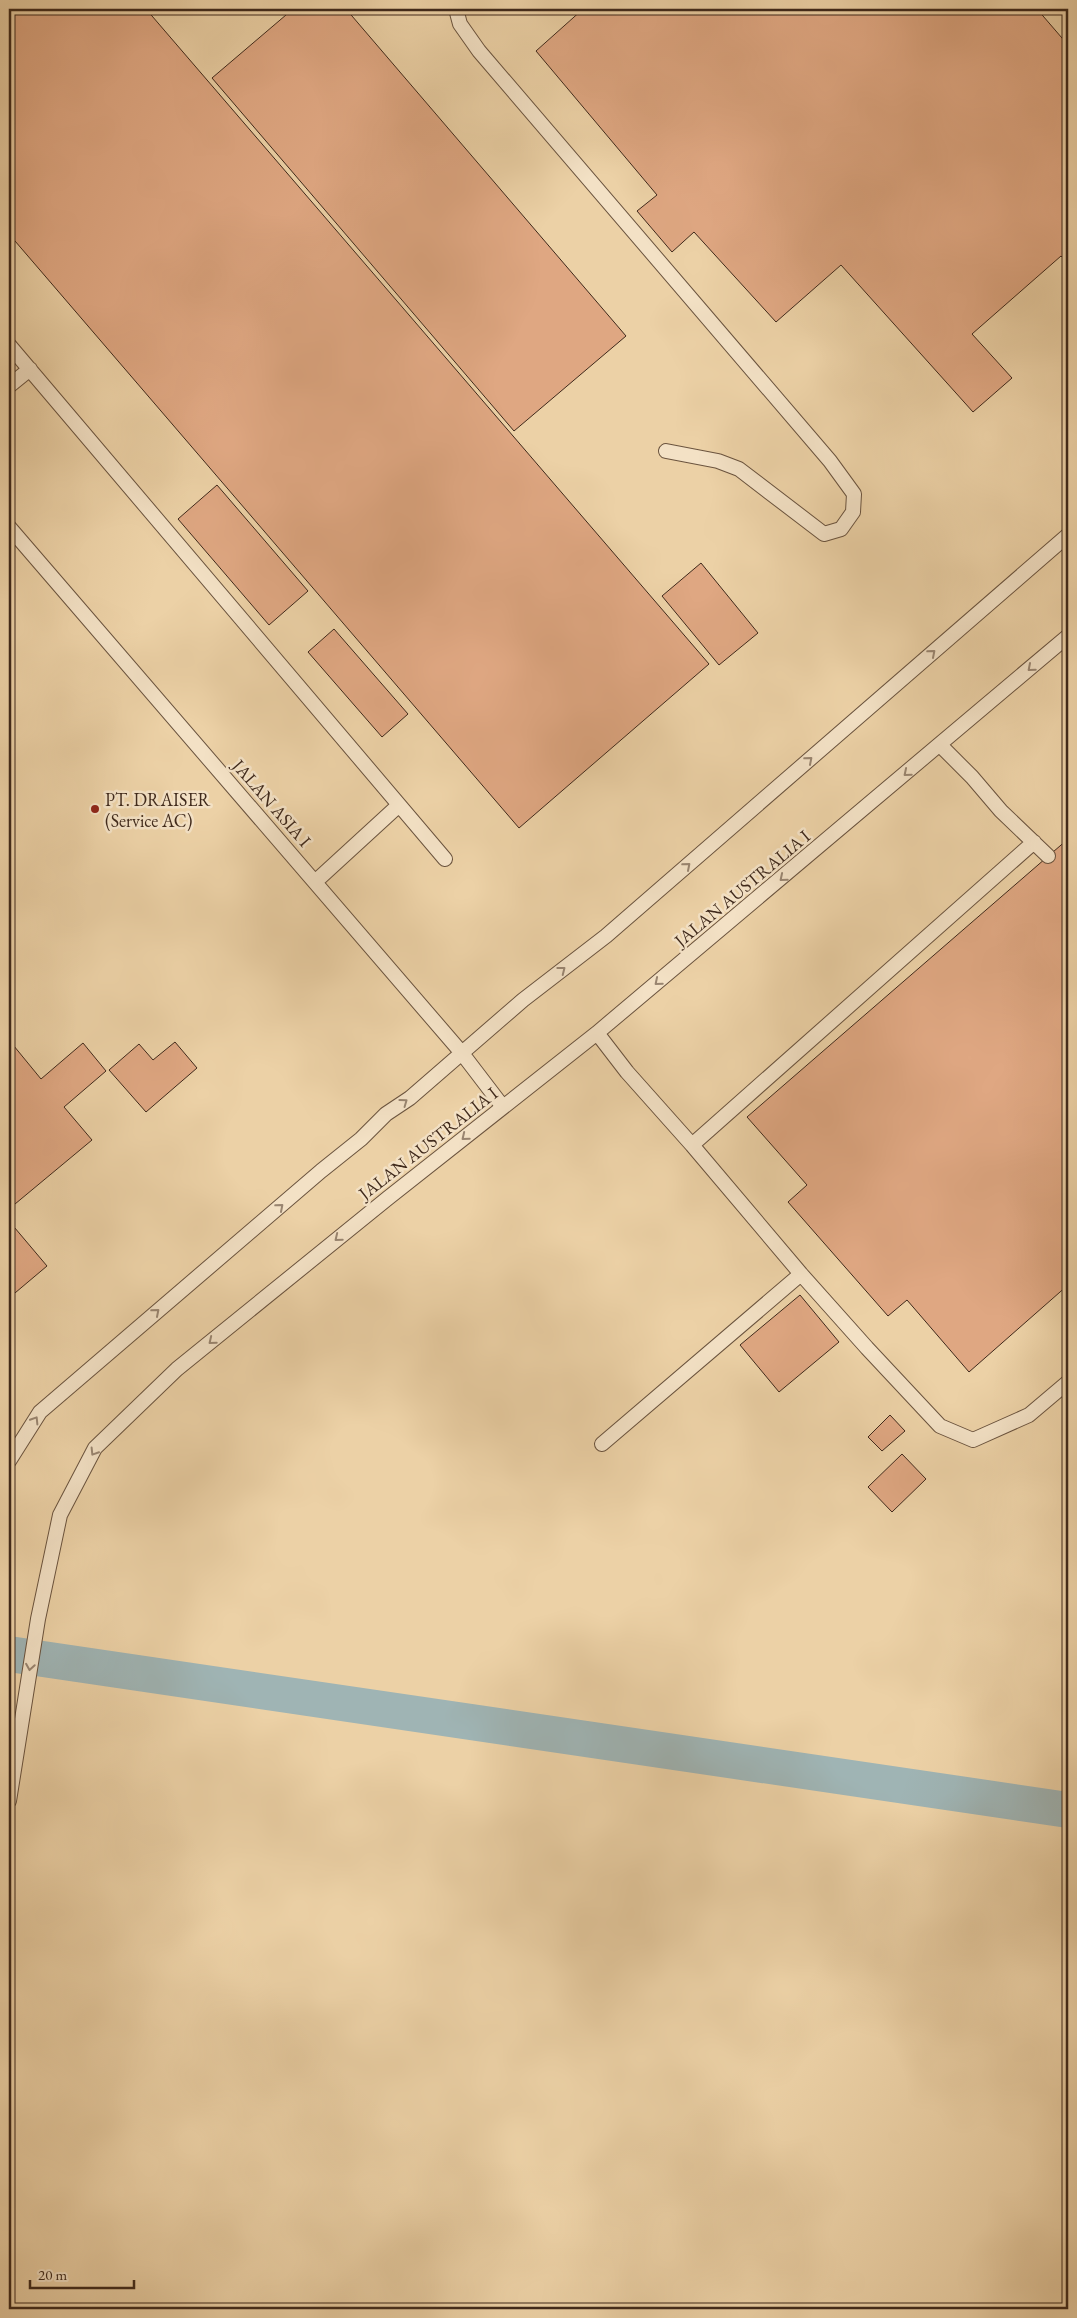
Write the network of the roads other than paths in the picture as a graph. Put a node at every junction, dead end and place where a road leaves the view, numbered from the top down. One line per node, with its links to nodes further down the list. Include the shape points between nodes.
1 (456, 9): 5 (lane, via 460,24 479,51 830,461 854,494 853,512 841,529 824,534 739,470 718,461)
2 (9, 345): 3 (lane)
3 (30, 369): 4 (lane); 10 (lane)
4 (9, 386)
5 (666, 450)
6 (9, 527): 14 (lane, JALAN ASIA I)
7 (1068, 535): 16 (lane, one-way to 7, via 606,936)
8 (1068, 636): 9 (lane, JALAN AUSTRALIA I, one-way to 9)
9 (941, 746): 11 (lane); 15 (lane, JALAN AUSTRALIA I, one-way to 15)
10 (399, 805): 13 (lane); 14 (lane)
11 (1034, 842): 12 (lane); 18 (lane)
12 (1048, 856)
13 (445, 859)
14 (315, 882): 16 (lane, JALAN ASIA I)
15 (598, 1033): 17 (lane, JALAN AUSTRALIA I); 18 (lane, via 627,1072)
16 (461, 1052): 17 (lane, JALAN ASIA I); 22 (lane, one-way to 16, via 40,1412)
17 (503, 1107): 23 (lane, JALAN AUSTRALIA I, one-way to 23, via 177,1369 95,1448 60,1515 38,1619)
18 (692, 1145): 19 (lane)
19 (801, 1274): 20 (lane, via 940,1426 973,1440 1029,1416); 21 (lane)
20 (1068, 1382)
21 (602, 1444)
22 (9, 1461)
23 (9, 1801)

